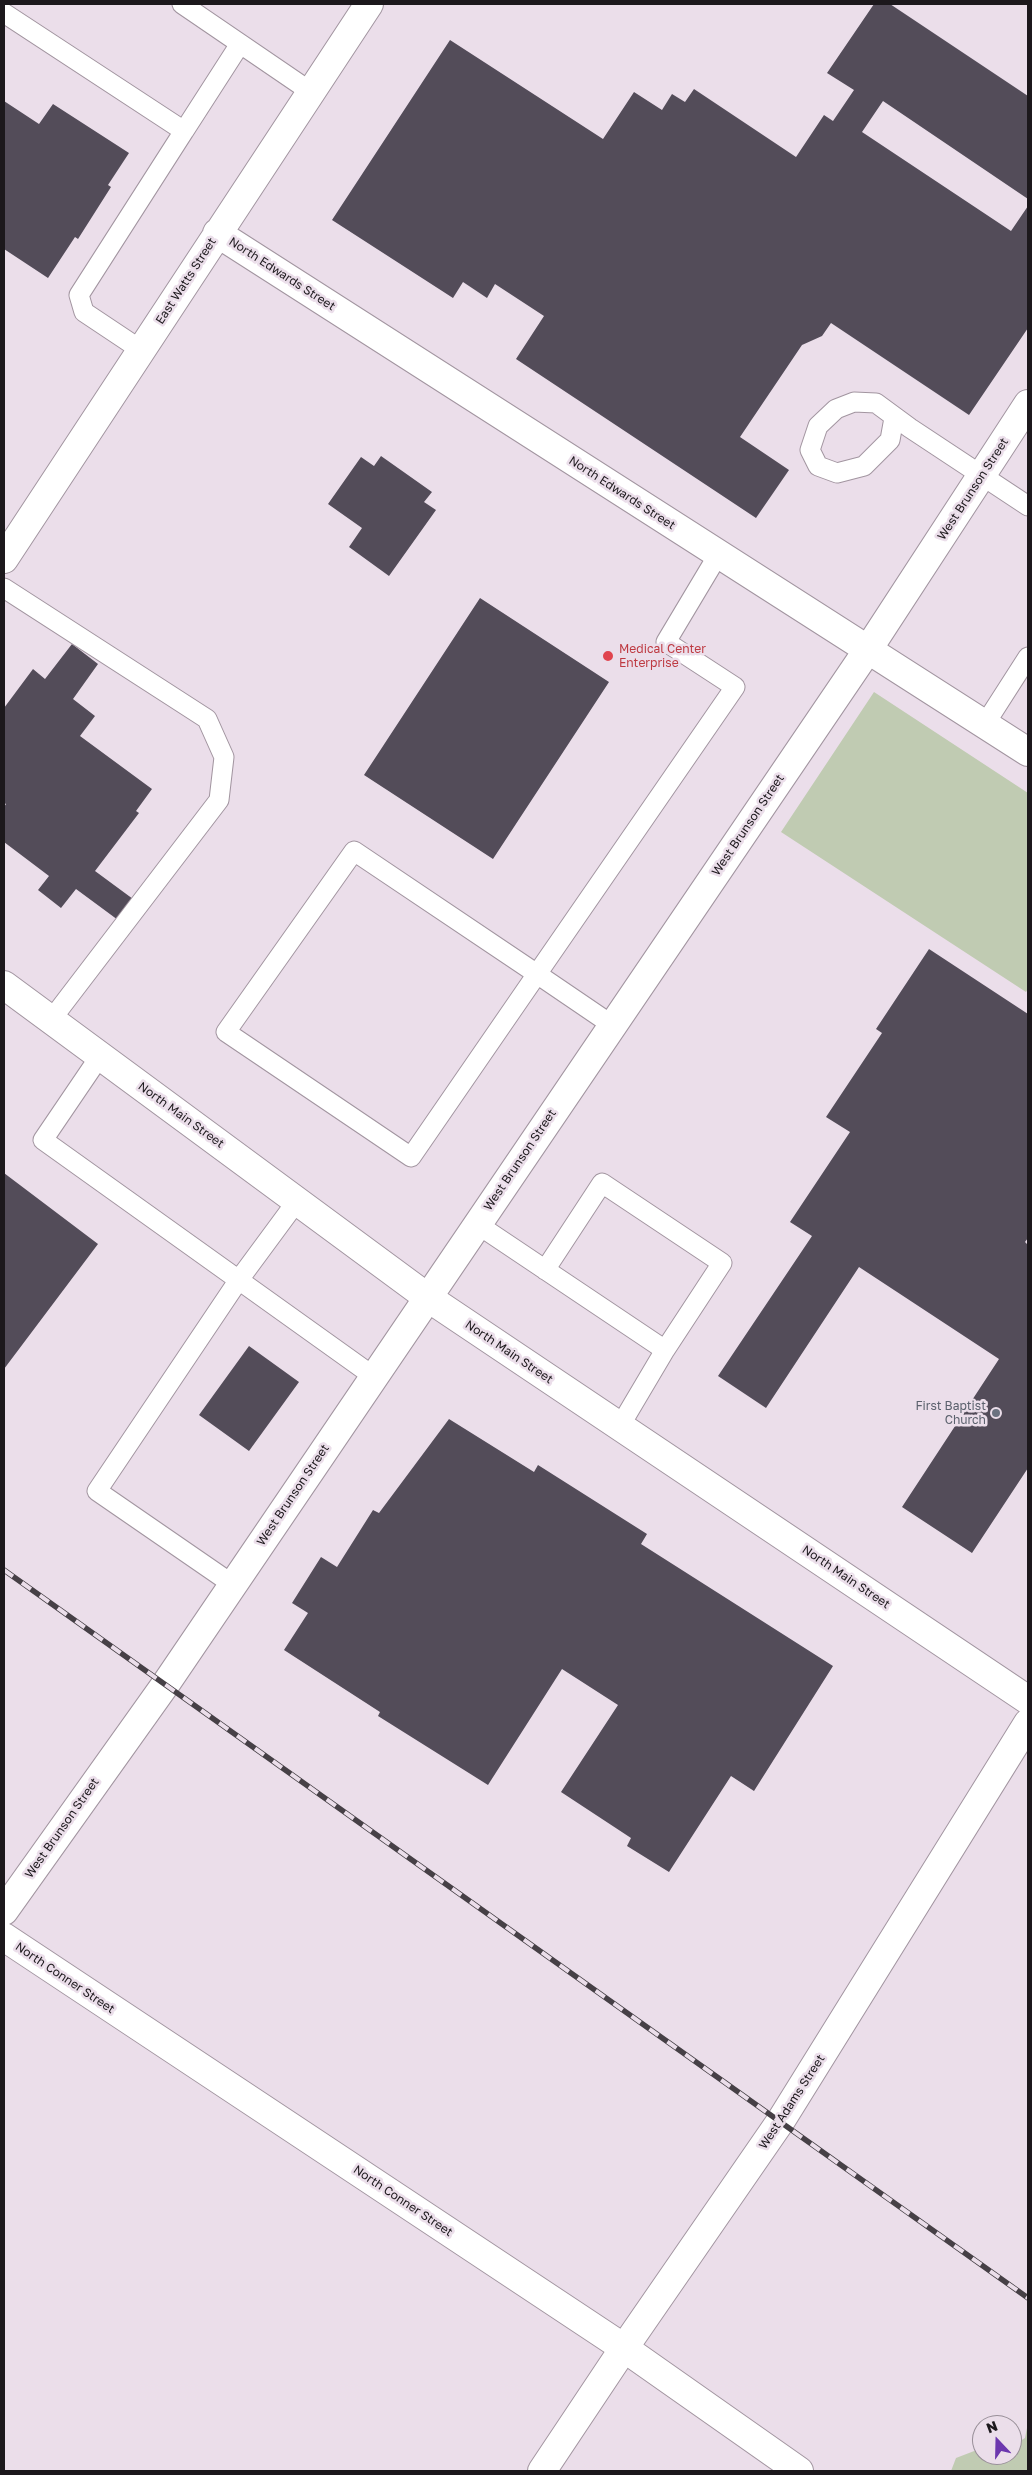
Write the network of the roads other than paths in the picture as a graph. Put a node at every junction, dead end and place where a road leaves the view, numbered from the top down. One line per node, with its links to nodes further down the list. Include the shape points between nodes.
1 (182, 4): 4 (lane)
2 (369, 4): 5 (street, East Watts Street)
3 (4, 13): 6 (lane)
4 (240, 44): 5 (lane); 6 (lane)
5 (311, 92): 7 (street, East Watts Street)
6 (184, 131): 8 (lane, via 79,295 84,312)
7 (218, 233): 8 (street, East Watts Street); 13 (street, North Edwards Street)
8 (141, 350): 14 (street, East Watts Street)
9 (1028, 404): 11 (street, West Brunson Street)
10 (894, 418): 10 (lane, via 876,404 854,402 836,409 818,426 810,450 818,466 837,473 864,466 890,440); 11 (lane)
11 (982, 474): 12 (lane); 16 (street, West Brunson Street)
12 (1028, 506)
13 (718, 555): 16 (street, North Edwards Street); 20 (lane, via 666,642 735,687)
14 (4, 559)
15 (4, 588): 22 (lane, via 207,719 224,757 219,800)
16 (867, 651): 18 (street, North Edwards Street); 23 (street, West Brunson Street)
17 (1028, 656): 18 (lane)
18 (985, 724): 19 (street, North Edwards Street)
19 (1028, 752)
20 (537, 974): 20 (lane, via 411,1157 226,1032 354,851); 23 (lane)
21 (4, 985): 22 (street, North Main Street)
22 (51, 1020): 24 (street, North Main Street)
23 (612, 1025): 26 (street, West Brunson Street)
24 (100, 1056): 25 (street, North Main Street); 28 (lane, via 43,1140)
25 (297, 1201): 28 (lane); 29 (street, North Main Street)
26 (477, 1224): 27 (lane); 29 (street, West Brunson Street)
27 (545, 1270): 30 (lane); 30 (lane, via 602,1183 722,1263)
28 (238, 1280): 31 (lane); 33 (lane, via 97,1491)
29 (427, 1297): 31 (street, West Brunson Street); 32 (street, North Main Street)
30 (665, 1350): 32 (lane)
31 (373, 1376): 33 (street, West Brunson Street)
32 (620, 1426): 34 (street, North Main Street)
33 (232, 1584): 36 (street, West Brunson Street)
34 (1028, 1700)
35 (1028, 1723): 38 (street, West Adams Street, via 780,2122)
36 (4, 1910)
37 (4, 1937): 38 (street, North Conner Street)
38 (624, 2348): 39 (street, West Adams Street); 40 (street, North Conner Street)
39 (542, 2471)
40 (799, 2471)

